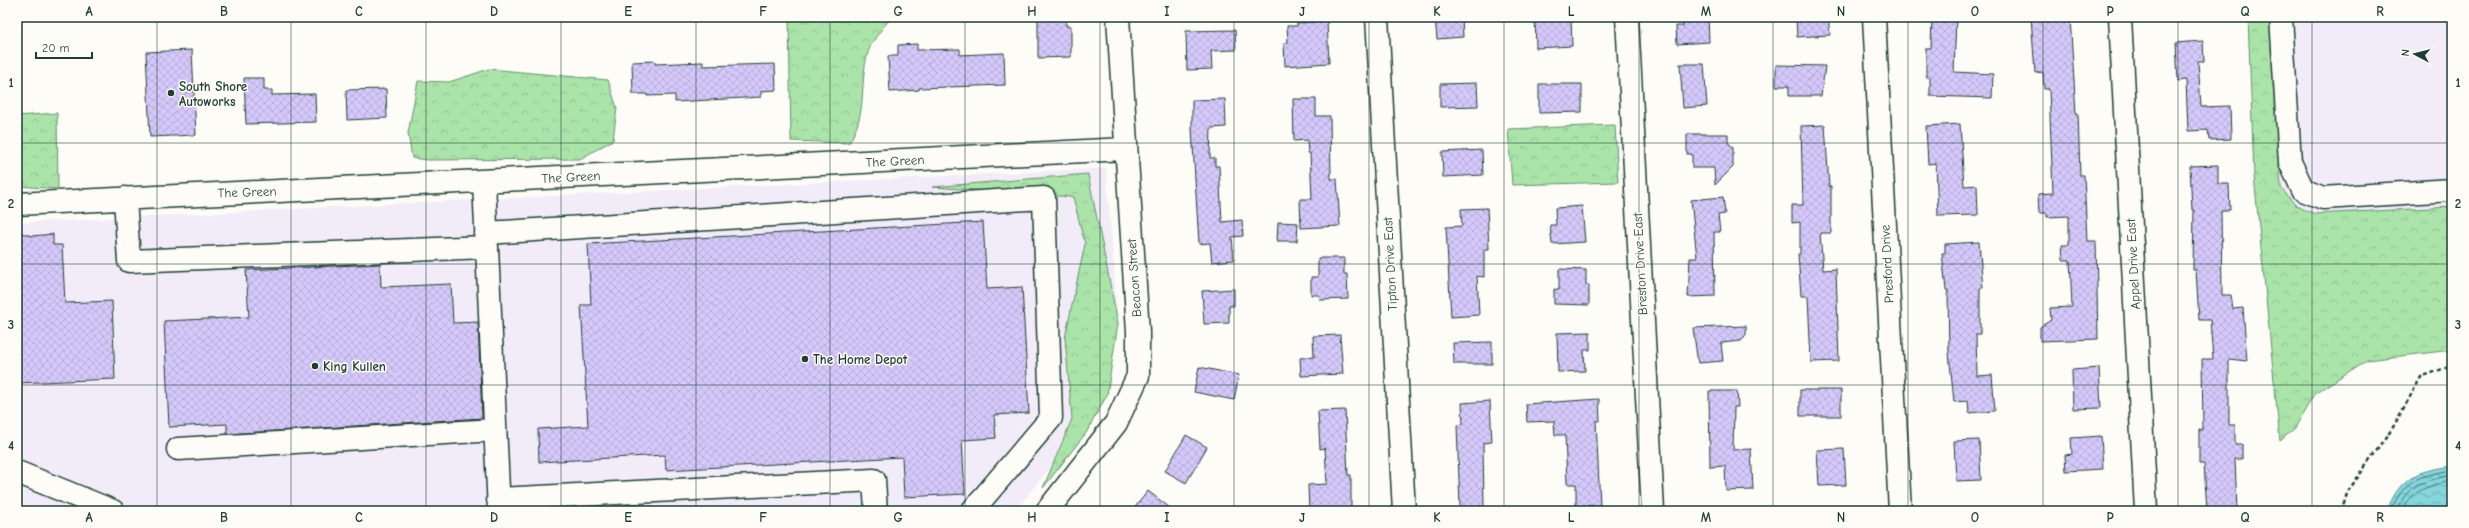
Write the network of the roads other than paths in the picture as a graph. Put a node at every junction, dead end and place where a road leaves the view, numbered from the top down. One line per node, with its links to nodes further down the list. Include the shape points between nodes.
1 (1118, 17): 7 (street, Beacon Street)
2 (1376, 17): 21 (street, Tipton Drive East)
3 (1627, 17): 22 (street, Breston Drive East)
4 (1874, 17): 23 (street, Presford Drive)
5 (2120, 17): 24 (street, Appel Drive East)
6 (2281, 17): 9 (street, via 2290,162 2303,190 2323,198)
7 (1125, 149): 8 (street, The Green); 20 (street, Beacon Street, via 1138,332 1138,376 1116,423)
8 (484, 182): 10 (street, The Green); 12 (street)
9 (2452, 190)
10 (125, 198): 11 (street, The Green); 12 (street, via 129,261)
11 (17, 204)
12 (487, 240): 13 (street); 19 (street, via 1044,198 1051,418)
13 (495, 430): 14 (street); 16 (street)
14 (178, 449)
15 (17, 472): 17 (street)
16 (499, 505): 18 (street, via 874,480)
17 (113, 511)
18 (876, 511)
19 (972, 511)
20 (1047, 511)
21 (1404, 511)
22 (1653, 511)
23 (1900, 511)
24 (2146, 511)

